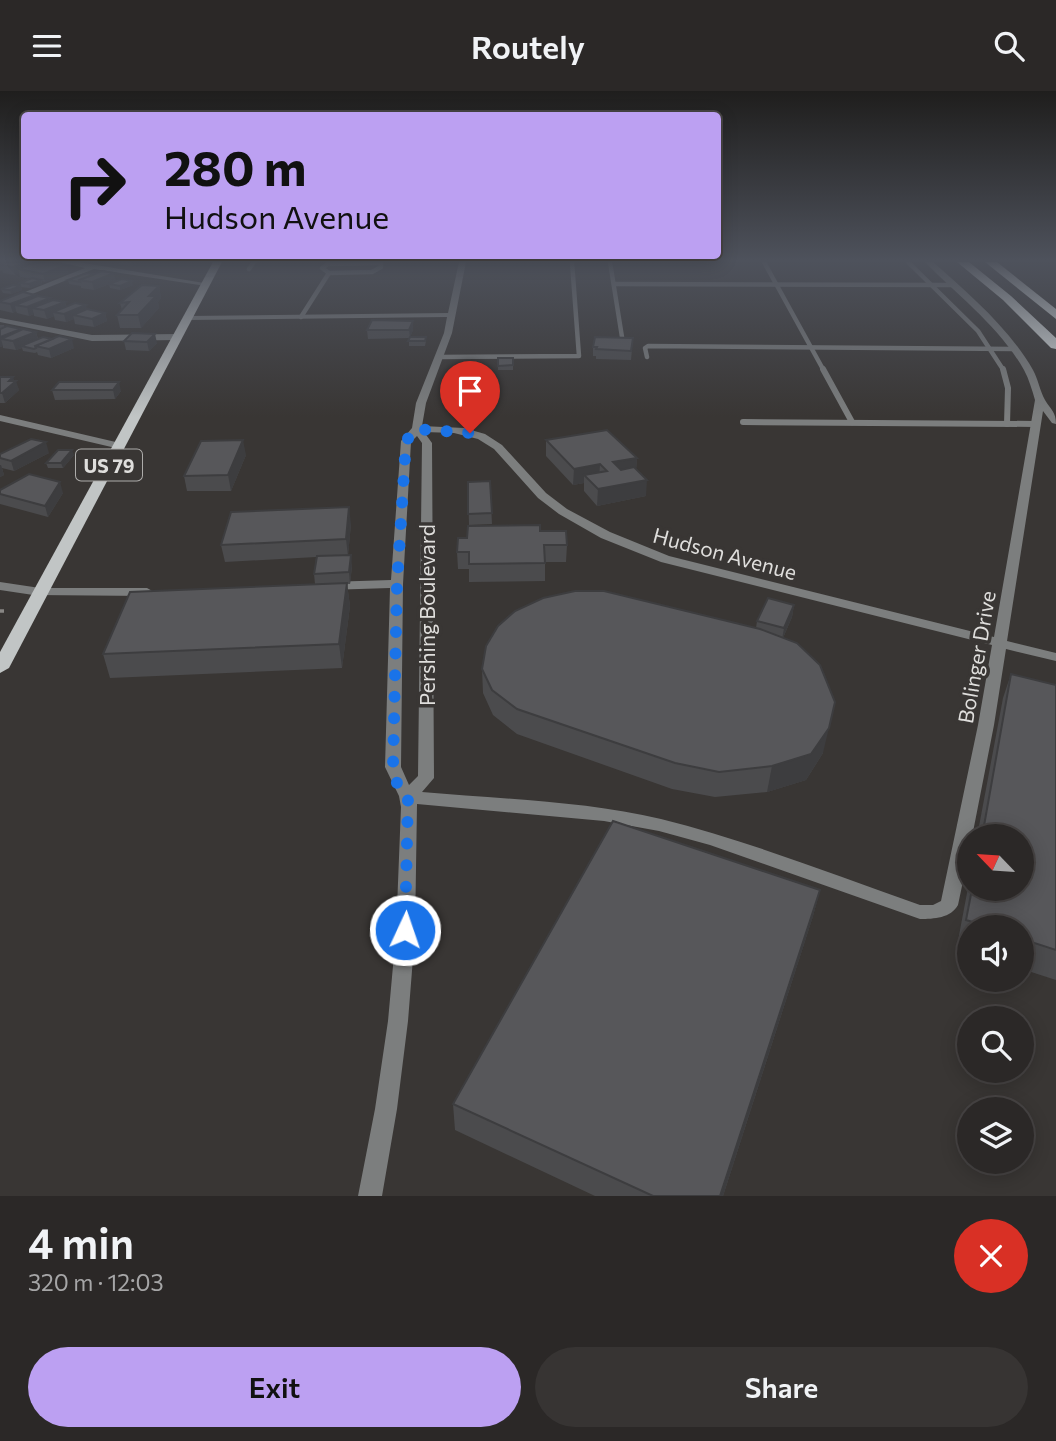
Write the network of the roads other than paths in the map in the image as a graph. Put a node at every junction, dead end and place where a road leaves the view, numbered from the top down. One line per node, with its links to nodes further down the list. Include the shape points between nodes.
1 (190, 314): 11 (main road, US 79)
2 (303, 314): 10 (lane)
3 (576, 314): 19 (lane, via 579,356)
4 (618, 314): 14 (lane)
5 (794, 314): 16 (lane)
6 (959, 314): 17 (lane)
7 (981, 314): 18 (street)
8 (1024, 314): 15 (highway)
9 (452, 315): 10 (street); 19 (street, Pershing Boulevard)
10 (301, 317): 11 (street)
11 (188, 318): 13 (main road, US 79)
12 (0, 320): 13 (street, via 92,338)
13 (178, 337): 29 (main road, US 79)
14 (622, 337)
15 (1056, 345)
16 (813, 347): 17 (lane); 20 (lane, via 648,346); 25 (lane)
17 (990, 348): 18 (lane); 26 (lane, via 1005,374)
18 (1014, 349): 21 (street)
19 (439, 357): 28 (street, Pershing Boulevard)
20 (647, 357)
21 (1040, 400): 23 (street); 27 (street, Bolinger Drive)
22 (0, 418): 29 (street)
23 (1056, 421)
24 (743, 422): 25 (lane)
25 (852, 422): 26 (lane)
26 (1007, 424): 27 (lane)
27 (1036, 424): 35 (street, Bolinger Drive)
28 (416, 429): 30 (street, Pershing Boulevard, via 406,441); 35 (street, Hudson Avenue, via 470,433 492,442 549,501 631,547 690,566); 38 (street, Pershing Boulevard, via 426,443 426,778)
29 (120, 446): 33 (main road, US 79)
30 (397, 584): 32 (street); 38 (street, Pershing Boulevard, via 393,767 397,783)
31 (0, 586): 33 (street)
32 (317, 586)
33 (40, 592): 34 (street); 37 (main road, US 79)
34 (156, 592)
35 (1000, 643): 36 (street, Hudson Avenue); 38 (street, Bolinger Drive, via 949,905 935,912 920,912 659,825 604,815)
36 (1056, 657)
37 (0, 667)
38 (408, 797): 39 (street, Pershing Boulevard, via 402,976)
39 (370, 1196)

